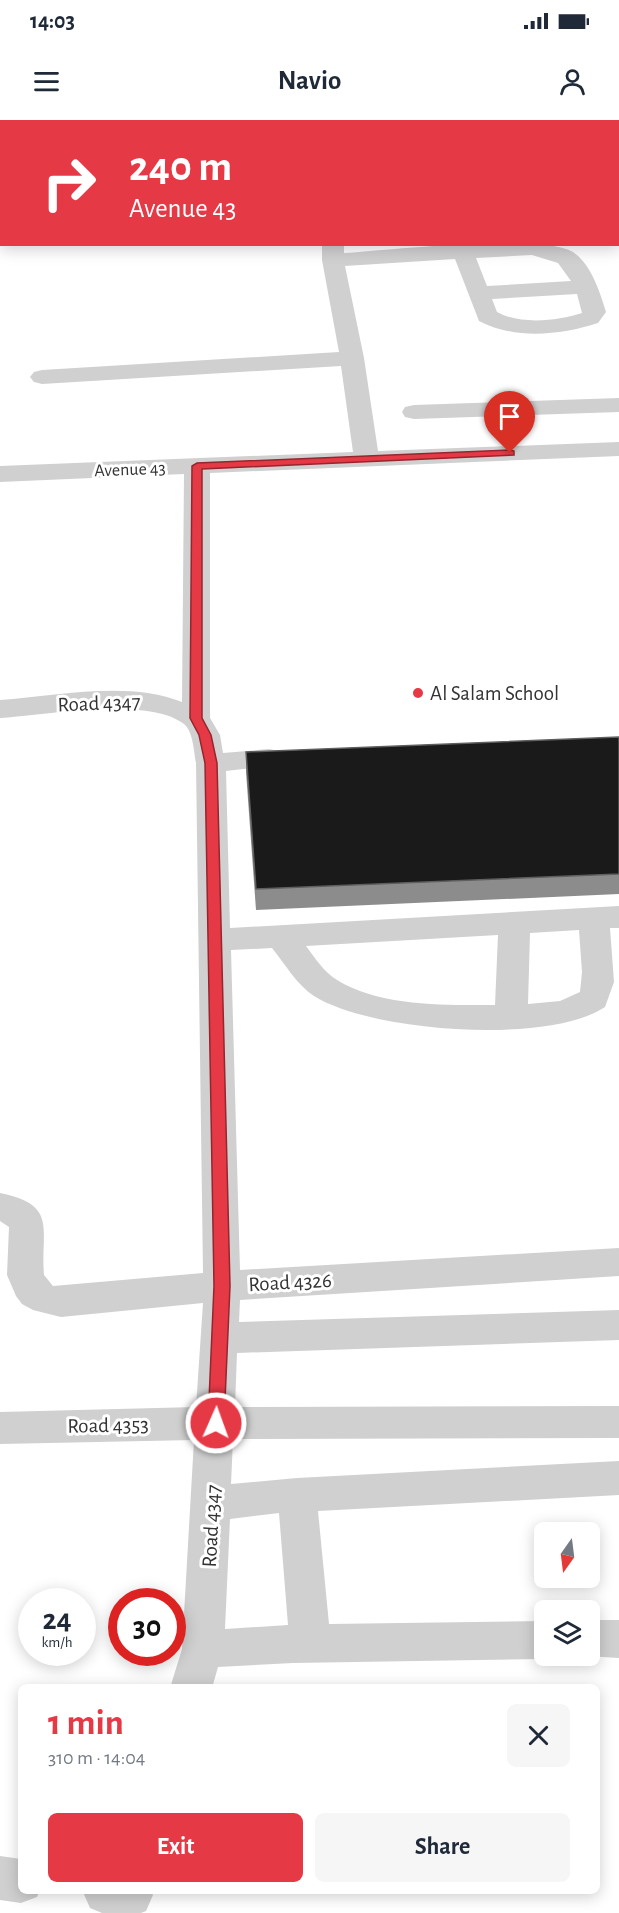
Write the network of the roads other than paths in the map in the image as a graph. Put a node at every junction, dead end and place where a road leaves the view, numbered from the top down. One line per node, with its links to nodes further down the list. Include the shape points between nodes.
1 (575, 250): 3 (street); 4 (street, via 573,261)
2 (333, 252): 3 (street); 6 (street)
3 (463, 252): 5 (street)
4 (585, 287): 5 (street); 5 (street, via 594,312 590,318 568,324 503,325 488,316)
5 (478, 293)
6 (352, 358): 7 (street); 13 (street)
7 (42, 377)
8 (619, 405): 9 (street)
9 (518, 408): 10 (street); 12 (street)
10 (414, 412)
11 (619, 449): 12 (street, Avenue 43)
12 (532, 452): 13 (street, Avenue 43)
13 (366, 458): 14 (street, Avenue 43)
14 (197, 466): 15 (street, Avenue 43); 17 (street, Road 4347)
15 (0, 474)
16 (0, 710): 17 (street, Road 4347, via 130,699 162,704)
17 (196, 718): 19 (street, Road 4347, via 205,735)
18 (269, 758): 19 (street)
19 (211, 763): 23 (street, Road 4347)
20 (606, 918): 21 (street); 24 (street, via 595,997 591,1002 566,1012)
21 (514, 923): 22 (street); 24 (street)
22 (282, 938): 23 (street); 24 (street, via 324,987 352,999 406,1012)
23 (216, 940): 27 (street, Road 4347)
24 (511, 1017)
25 (0, 1207): 27 (street, Road 4326, via 15,1210 27,1223 26,1284 46,1301 70,1302)
26 (619, 1262): 27 (street, Road 4326)
27 (222, 1286): 29 (street, Road 4347)
28 (619, 1325): 29 (street)
29 (219, 1338): 31 (street, Road 4347)
30 (619, 1422): 31 (street, Road 4353)
31 (216, 1423): 32 (street, Road 4353); 35 (street, Road 4347)
32 (0, 1428)
33 (619, 1478): 34 (street)
34 (297, 1495): 35 (street); 39 (street)
35 (213, 1503): 40 (street, Road 4347)
36 (600, 1639): 37 (street)
37 (619, 1639)
38 (534, 1640): 39 (street)
39 (310, 1643): 40 (street)
40 (203, 1648): 41 (street, Road 4347)
41 (193, 1684)
42 (0, 1878): 43 (street)
43 (18, 1881)

